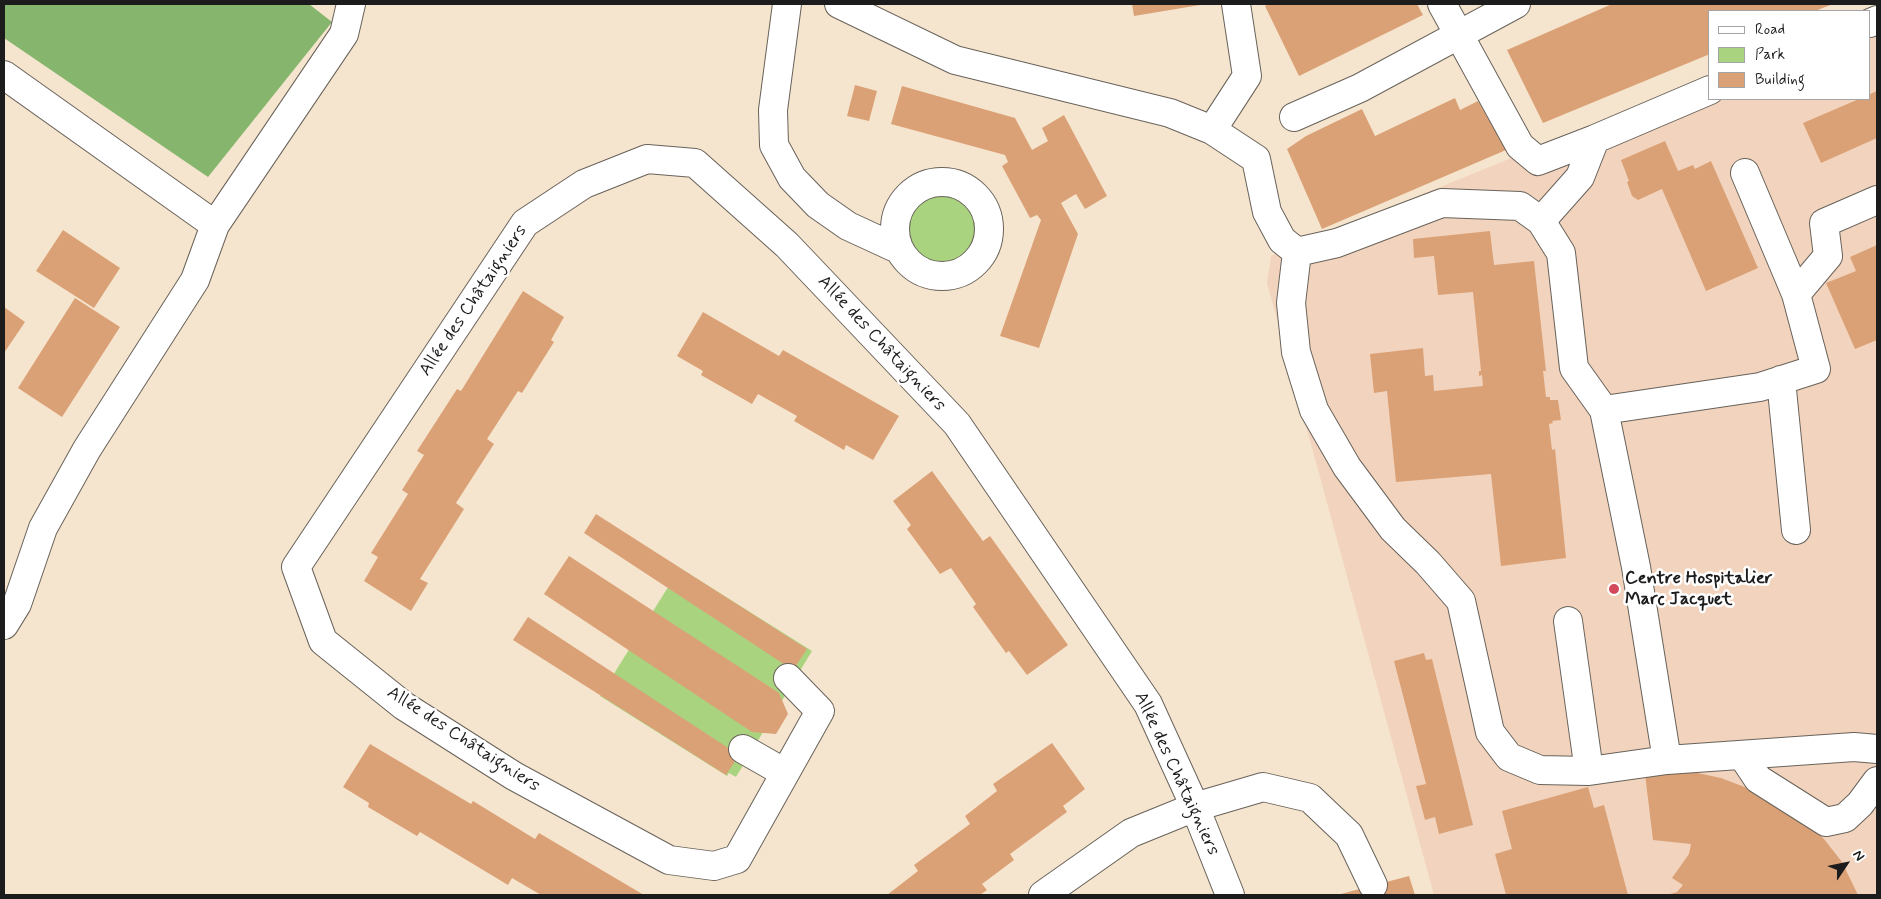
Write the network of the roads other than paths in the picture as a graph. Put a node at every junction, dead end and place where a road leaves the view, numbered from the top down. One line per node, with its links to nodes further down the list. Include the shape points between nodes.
1 (351, 4): 16 (street, via 344,34)
2 (787, 4): 17 (street, via 773,110 774,145 792,178 818,204 848,226)
3 (839, 4): 11 (street, via 955,60 1170,113)
4 (1236, 4): 11 (street, via 1247,76)
5 (1442, 4): 7 (street)
6 (1516, 4): 7 (street)
7 (1459, 34): 10 (street, via 1360,88); 12 (street, via 1520,146 1538,161)
8 (4, 75): 16 (street)
9 (1708, 91): 12 (street)
10 (1294, 117)
11 (1212, 130): 18 (street, via 1256,159 1267,212 1282,240)
12 (1595, 139): 15 (street, via 1580,177)
13 (1744, 173): 19 (street)
14 (1877, 200): 19 (street, via 1824,223 1828,256)
15 (1541, 221): 18 (street, via 1520,206 1442,202 1337,243); 21 (street, via 1561,253 1574,368)
16 (214, 225): 24 (street, via 195,280 87,449 43,528 18,604)
17 (900, 250)
18 (1297, 252): 30 (street, via 1291,303 1296,352 1314,410 1347,467 1393,529 1428,562 1461,601 1490,732 1509,757 1540,770)
19 (1796, 294): 20 (street, via 1816,369)
20 (1781, 380): 21 (street, via 1760,387); 22 (street)
21 (1604, 410): 29 (street, via 1636,567)
22 (1796, 530)
23 (1568, 621): 30 (street)
24 (4, 625)
25 (788, 678): 31 (street, Allée des Châtaigniers, via 820,711)
26 (743, 749): 31 (street)
27 (1877, 749): 28 (street, via 1854,747)
28 (1742, 755): 29 (street); 32 (street, via 1758,779 1826,822 1845,818)
29 (1667, 760): 30 (street)
30 (1589, 771)
31 (785, 773): 33 (street, Allée des Châtaigniers, via 737,859 714,866 670,860 514,776 404,706 323,641 296,567 525,223 584,184 647,159 695,163 787,244 957,424 1148,704)
32 (1877, 781)
33 (1195, 807): 34 (street, via 1263,787 1310,798 1349,835); 35 (street, via 1131,833); 36 (street, Allée des Châtaigniers)
34 (1373, 885)
35 (1043, 895)
36 (1230, 895)

